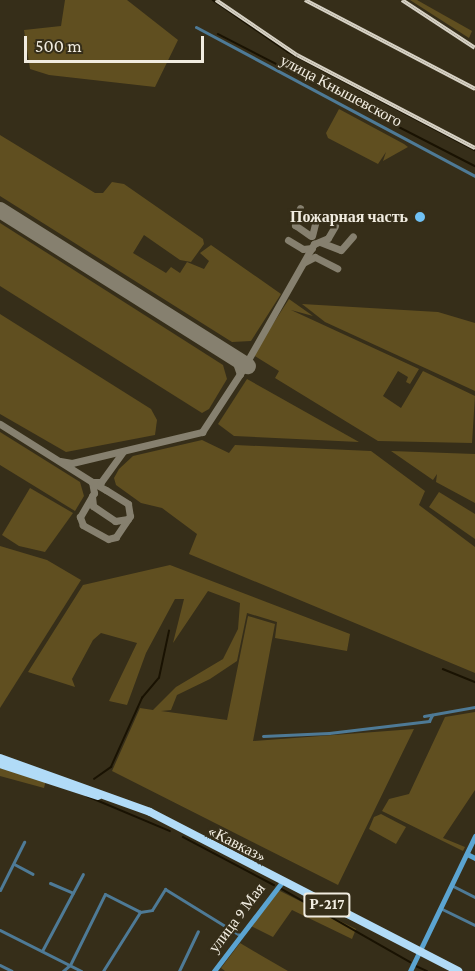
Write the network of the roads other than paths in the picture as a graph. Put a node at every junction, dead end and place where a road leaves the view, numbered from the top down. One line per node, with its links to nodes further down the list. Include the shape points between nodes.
1 (196, 27): 2 (street, улица Кнышевского)
2 (475, 176)
3 (475, 707): 4 (street)
4 (432, 714): 5 (street); 6 (street, via 429,721)
5 (424, 716)
6 (263, 736)
7 (3, 762): 15 (highway, «Кавказ» / Р-217, via 151,816); 28 (highway, «Кавказ» / Р-217, via 150,812)
8 (475, 836): 10 (main road)
9 (24, 842): 12 (street)
10 (467, 854): 11 (main road); 17 (main road)
11 (475, 858)
12 (14, 864): 13 (street); 18 (street)
13 (33, 874)
14 (83, 874): 19 (street)
15 (282, 882): 26 (main road, улица 9 Мая); 28 (highway, «Кавказ» / Р-217)
16 (50, 883): 19 (street)
17 (451, 885): 20 (street); 21 (main road)
18 (0, 890)
19 (73, 893): 27 (street)
20 (475, 897)
21 (440, 908): 23 (street); 28 (main road)
22 (140, 912): 26 (street, via 152,910 165,889); 30 (street, via 105,894); 34 (street)
23 (475, 925)
24 (0, 930): 27 (street)
25 (198, 931): 35 (street)
26 (241, 936): 36 (main road, улица 9 Мая)
27 (42, 951): 30 (street)
28 (419, 952): 37 (main road); 38 (highway, «Кавказ» / Р-217); 39 (highway, Р-217)
29 (0, 965): 31 (street)
30 (70, 965): 32 (street); 33 (street)
31 (12, 971)
32 (63, 971)
33 (81, 971)
34 (103, 971)
35 (179, 971)
36 (214, 971)
37 (410, 971)
38 (452, 971)
39 (458, 971)

